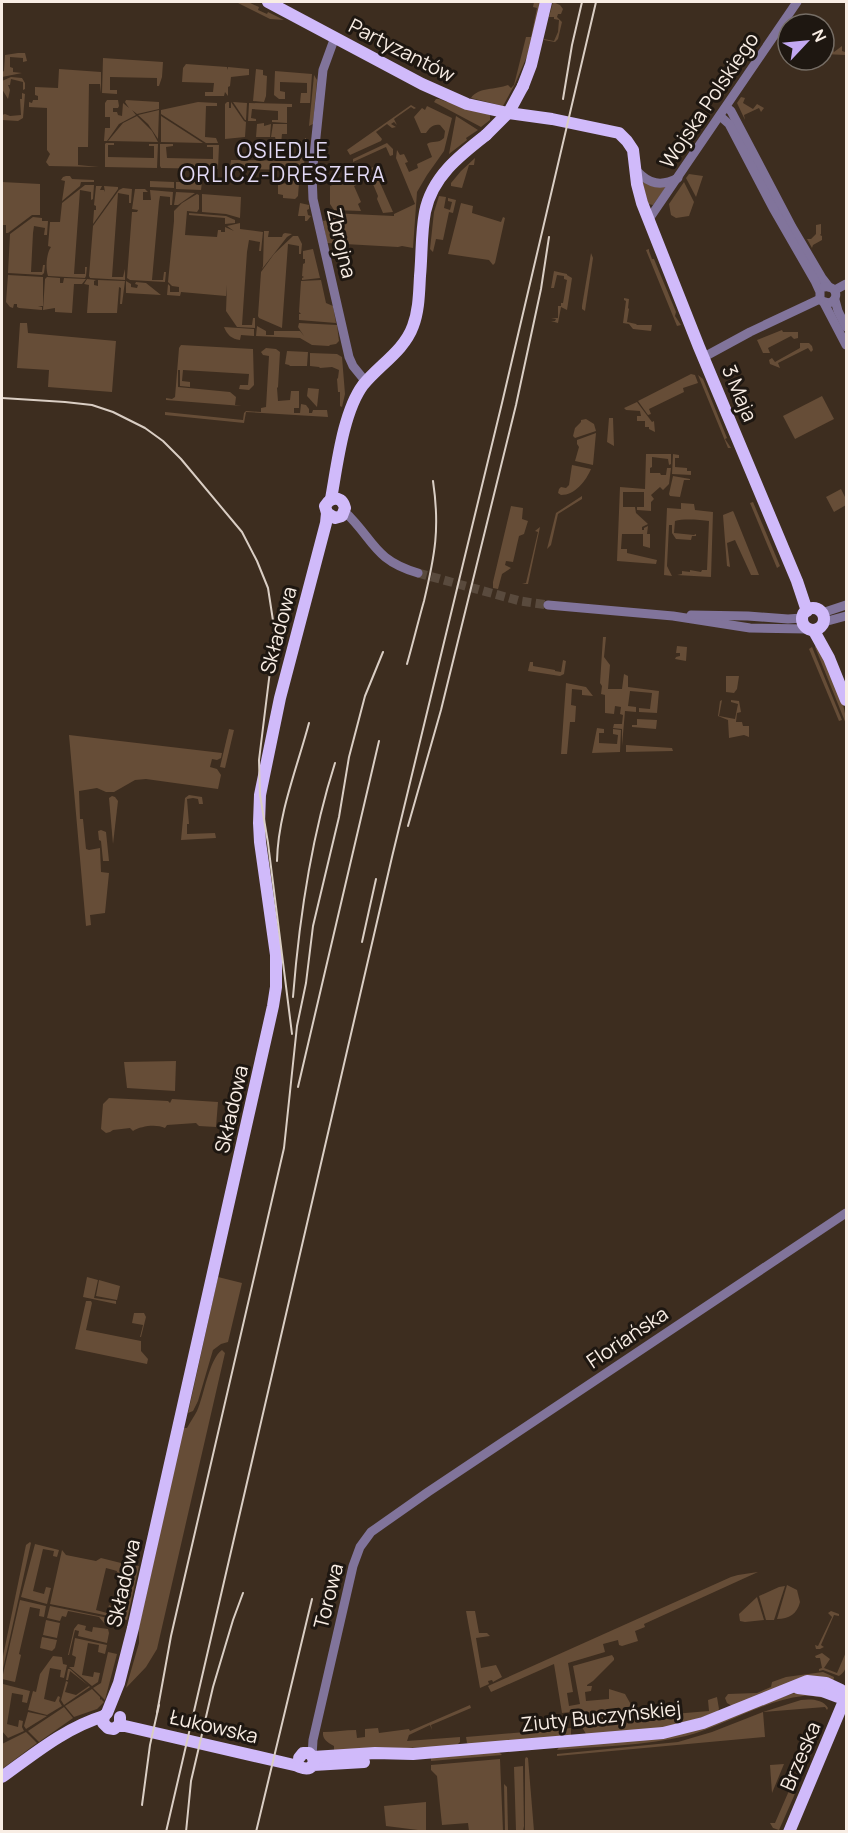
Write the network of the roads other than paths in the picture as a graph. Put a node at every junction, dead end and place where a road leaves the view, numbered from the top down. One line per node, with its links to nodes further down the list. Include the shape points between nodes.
1 (268, 2): 4 (main road, Partyzantów)
2 (546, 2): 18 (main road, Składowa, bridge, via 531,64 509,112 453,161 434,185 425,212 413,327)
3 (797, 2): 5 (street, Wojska Polskiego)
4 (334, 37): 7 (main road, Partyzantów, via 457,100); 18 (street, Zbrojna, via 322,70 313,199 349,357)
5 (726, 107): 6 (street, Wojska Polskiego); 10 (street)
6 (720, 116): 9 (street, Wojska Polskiego); 10 (street)
7 (627, 141): 8 (main road, 3 Maja, via 633,150)
8 (636, 171): 9 (street, via 657,184); 11 (main road, 3 Maja)
9 (678, 178): 11 (street, Wojska Polskiego)
10 (762, 178): 13 (street); 14 (street)
11 (649, 219): 17 (main road, 3 Maja)
12 (846, 284): 13 (street)
13 (833, 292): 14 (street, via 823,288); 14 (street, via 831,303); 15 (street)
14 (821, 298): 16 (street); 17 (street)
15 (846, 327)
16 (846, 345)
17 (704, 357): 25 (main road, 3 Maja)
18 (366, 382): 19 (main road, Składowa, via 352,406 335,470)
19 (335, 499): 20 (main road, via 345,505); 20 (main road, Składowa, via 325,506)
20 (336, 515): 21 (street, via 361,530 382,556); 30 (main road, Składowa, via 322,540 280,698 260,795 260,842 276,955 273,1006)
21 (418, 573)
22 (548, 605): 25 (street, via 673,616)
23 (846, 605): 25 (street)
24 (846, 616): 25 (street)
25 (814, 620): 26 (main road, 3 Maja)
26 (846, 700)
27 (846, 1213): 28 (street, Floriańska)
28 (428, 1492): 31 (street, Torowa, via 371,1532 360,1547)
29 (846, 1696): 32 (main road, Ziuty Buczyńskiej, via 835,1686 807,1681 704,1723 663,1733); 36 (main road, Brzeska)
30 (111, 1718): 34 (main road, Łukowska); 35 (main road, Łukowska, via 84,1723 61,1735)
31 (314, 1736): 33 (street); 34 (street, Torowa)
32 (412, 1754): 33 (main road, Ziuty Buczyńskiej); 34 (main road, Ziuty Buczyńskiej, via 367,1762)
33 (330, 1755): 34 (main road, Ziuty Buczyńskiej)
34 (307, 1759)
35 (2, 1777)
36 (789, 1832)

